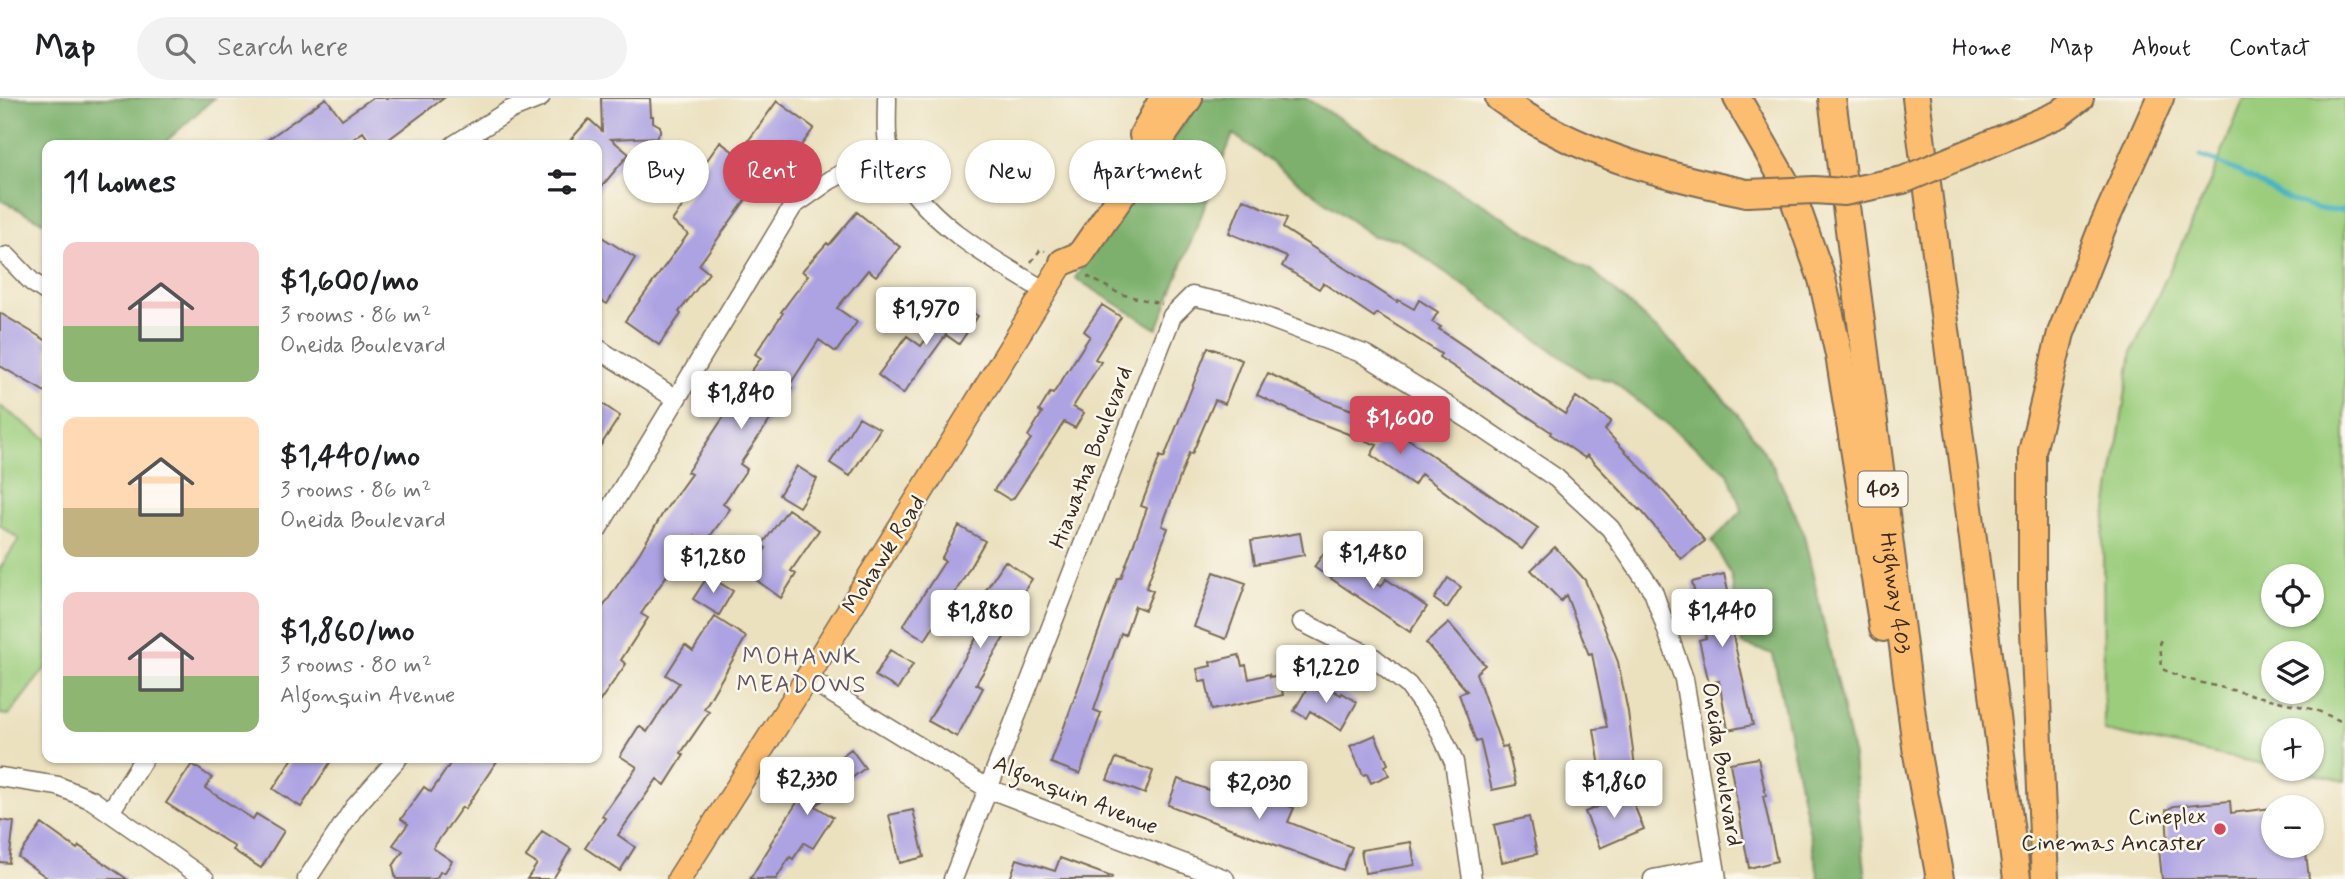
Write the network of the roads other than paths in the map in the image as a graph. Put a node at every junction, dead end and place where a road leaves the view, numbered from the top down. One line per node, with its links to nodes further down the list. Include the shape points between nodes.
1 (540, 98): 13 (street, via 510,110)
2 (887, 98): 14 (street)
3 (1163, 98): 12 (highway)
4 (1170, 98): 12 (highway)
5 (1189, 98): 18 (highway, via 1080,255)
6 (1499, 98): 10 (highway, bridge, via 1614,160 1747,193 1844,192 1903,180 2059,114)
7 (1737, 98): 27 (highway, via 1792,194 1822,279 1839,355 1895,698)
8 (1832, 98): 27 (highway, Highway 403 / 403)
9 (1916, 98): 43 (highway)
10 (2080, 98)
11 (2160, 98): 44 (highway, via 2062,333 2032,452 2032,586)
12 (1143, 135): 18 (highway, via 1067,245)
13 (462, 140)
14 (889, 140)
15 (836, 177): 23 (street, via 793,206)
16 (924, 203): 20 (street, via 986,254)
17 (6, 256): 19 (street)
18 (1063, 262): 20 (main road, Mohawk Road)
19 (42, 289)
20 (1045, 291): 26 (main road, Mohawk Road)
21 (1172, 316): 31 (street, Hiawatha Boulevard); 33 (street, Oneida Boulevard, via 1192,296 1234,305 1364,354 1556,478 1610,528 1653,591 1684,679)
22 (602, 351): 23 (street)
23 (676, 399): 24 (street)
24 (602, 522)
25 (1302, 622): 40 (street, via 1374,658 1408,685 1436,723 1454,762)
26 (807, 678): 31 (street, Algonquin Avenue); 37 (main road, Mohawk Road)
27 (1917, 754): 42 (highway, Highway 403 / 403)
28 (141, 763): 32 (street)
29 (394, 763): 36 (street, via 354,808)
30 (0, 777): 32 (street, via 58,786)
31 (987, 788): 34 (street, Algonquin Avenue); 38 (street, Hiawatha Boulevard)
32 (110, 812): 35 (street)
33 (1716, 873): 41 (street)
34 (1197, 874): 39 (street, Algonquin Avenue)
35 (205, 879)
36 (307, 879)
37 (679, 879)
38 (953, 879)
39 (1226, 879)
40 (1472, 879)
41 (1653, 879)
42 (1940, 879)
43 (2017, 879)
44 (2045, 879)

